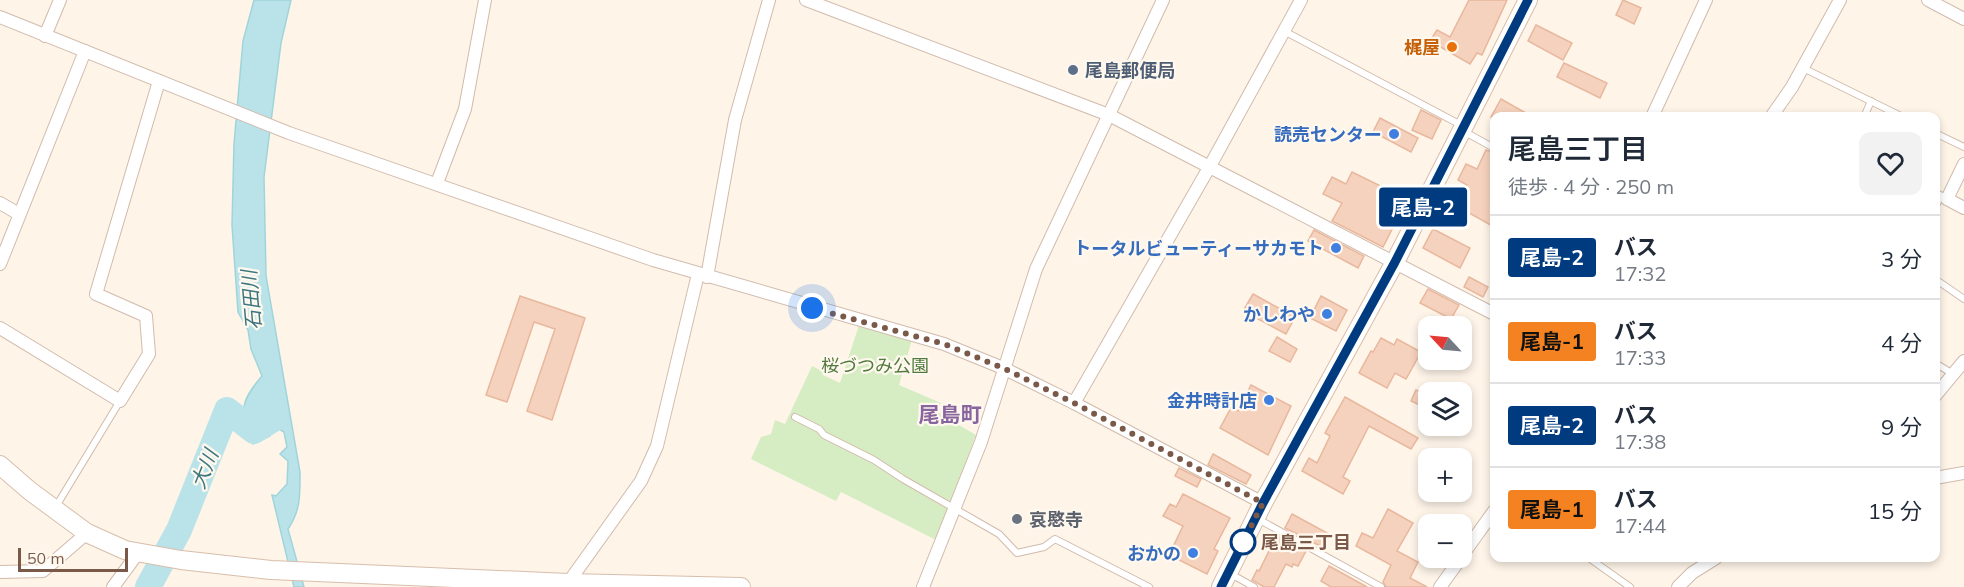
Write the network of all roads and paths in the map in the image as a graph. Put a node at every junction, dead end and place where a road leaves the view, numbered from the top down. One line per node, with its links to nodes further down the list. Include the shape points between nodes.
1 (60, 0): 14 (street)
2 (485, 0): 30 (street, via 465,109)
3 (769, 0): 37 (street, via 735,120)
4 (806, 0): 23 (street)
5 (1163, 0): 23 (street)
6 (1301, 0): 13 (street)
7 (1528, 0): 24 (main road)
8 (1706, 0): 19 (street)
9 (1840, 0): 16 (street)
10 (1928, 0): 12 (street)
11 (0, 17): 14 (street)
12 (1964, 19)
13 (1284, 31): 24 (lane); 29 (street)
14 (45, 36): 15 (street)
15 (85, 51): 17 (street); 34 (street)
16 (1802, 68): 18 (lane); 20 (street)
17 (159, 81): 30 (street, via 289,133); 47 (street, via 96,294 146,316 149,354)
18 (1871, 101): 21 (lane); 22 (lane)
19 (1654, 112)
20 (1775, 112)
21 (1866, 112)
22 (1893, 112)
23 (1109, 115): 29 (street); 44 (street, via 1035,269)
24 (1463, 129): 26 (lane); 35 (main road)
25 (1940, 135): 27 (lane)
26 (1490, 146)
27 (1964, 147)
28 (1964, 164): 31 (street)
29 (1210, 166): 35 (street); 48 (street)
30 (437, 183): 37 (street)
31 (1941, 196): 33 (street)
32 (0, 203): 34 (street)
33 (1964, 208)
34 (20, 214): 36 (street)
35 (1395, 262): 40 (street); 55 (main road)
36 (0, 264)
37 (703, 276): 44 (street, via 944,344); 65 (street, via 657,446 641,481)
38 (1940, 282): 39 (lane)
39 (1964, 299)
40 (1490, 312)
41 (0, 328): 47 (street)
42 (1964, 361): 45 (street)
43 (1940, 366): 45 (lane)
44 (1003, 368): 48 (street); 53 (street, via 981,442)
45 (1953, 374): 46 (street)
46 (1940, 390)
47 (120, 401): 54 (lane)
48 (1074, 403): 55 (street)
49 (795, 417): 53 (lane)
50 (0, 465): 54 (main road)
51 (1964, 473): 52 (street)
52 (1940, 476)
53 (955, 508): 68 (street); 69 (lane, via 999,534 1017,553 1044,547 1055,539)
54 (55, 509): 57 (main road)
55 (1259, 510): 64 (main road); 71 (lane)
56 (1490, 517): 58 (street)
57 (87, 533): 59 (main road); 63 (street, via 44,571)
58 (1472, 542)
59 (138, 553): 65 (main road, via 271,570); 66 (street)
60 (1595, 562): 73 (lane)
61 (1709, 562): 74 (street)
62 (1454, 568): 72 (street)
63 (0, 572)
64 (1224, 580): 70 (lane)
65 (568, 583): 67 (main road)
66 (113, 587)
67 (741, 587)
68 (923, 587)
69 (1149, 587)
70 (1254, 587)
71 (1381, 587)
72 (1440, 587)
73 (1630, 587)
74 (1678, 587)

